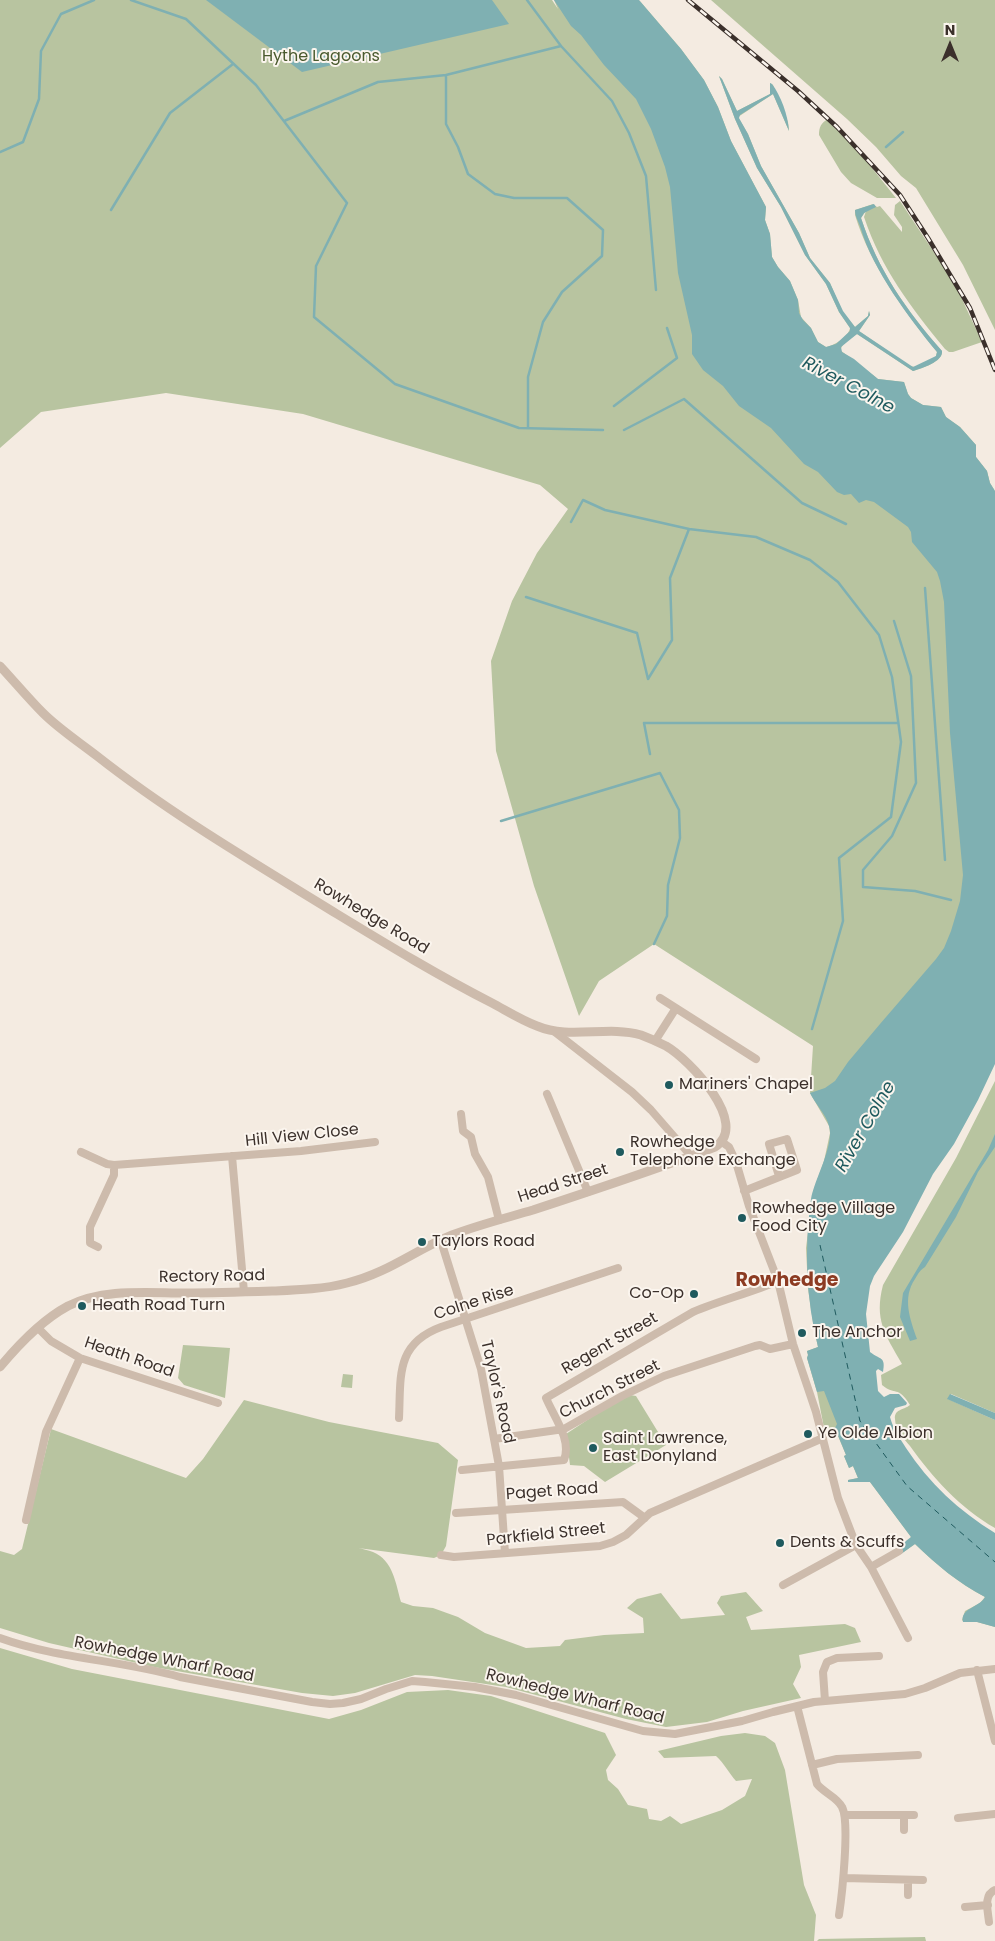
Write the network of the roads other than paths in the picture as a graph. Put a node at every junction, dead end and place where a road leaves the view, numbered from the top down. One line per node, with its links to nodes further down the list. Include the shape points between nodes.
1 (0, 666): 4 (street, Rowhedge Road, via 44,714 122,775 231,849 471,993 536,1026)
2 (660, 998): 3 (street)
3 (676, 1008): 5 (street); 6 (street)
4 (555, 1032): 5 (street, Rowhedge Road, via 625,1032); 13 (street, via 632,1092)
5 (655, 1041): 10 (street, Rowhedge Road, via 688,1062 712,1092 725,1120)
6 (756, 1059)
7 (548, 1094): 17 (street)
8 (461, 1114): 18 (street, via 463,1131 471,1137 488,1177)
9 (375, 1142): 12 (street, Hill View Close, via 301,1152)
10 (722, 1142): 13 (street, Head Street); 16 (street, via 732,1152)
11 (81, 1152): 14 (street, Hill View Close)
12 (232, 1156): 14 (street, Hill View Close); 23 (street, Hill View Close)
13 (691, 1156): 17 (street, Head Street)
14 (114, 1165): 20 (street, via 114,1175 90,1227 87,1245)
15 (779, 1176): 15 (street, via 769,1144 787,1139 797,1170); 16 (street)
16 (744, 1191): 22 (street)
17 (588, 1192): 18 (street, Head Street)
18 (500, 1220): 19 (street, Head Street)
19 (441, 1241): 23 (street, Rectory Road, via 398,1265 347,1284); 24 (street, Taylor's Road)
20 (98, 1246)
21 (618, 1268): 24 (street, Colne Rise)
22 (778, 1281): 26 (street); 31 (street, Regent Street, via 693,1312 546,1398)
23 (244, 1292): 25 (street, Rectory Road, via 104,1294 52,1315)
24 (466, 1320): 30 (street, Colne Rise, via 431,1331 412,1345 401,1370); 33 (street, Taylor's Road, via 481,1369)
25 (38, 1328): 27 (street, Heath Road, via 51,1341); 28 (street, Rectory Road)
26 (793, 1344): 31 (street, Church Street, via 770,1349 755,1346 664,1376); 32 (street)
27 (80, 1358): 29 (street, Heath Road); 39 (street, via 46,1432)
28 (0, 1368)
29 (218, 1403)
30 (399, 1418)
31 (561, 1430): 33 (street, Church Street); 34 (street, via 567,1452 564,1460)
32 (823, 1438): 38 (street, Parkfield Street, via 650,1513); 40 (street, via 838,1498)
33 (494, 1439): 34 (street, Taylor's Road)
34 (499, 1466): 35 (street); 36 (street, Taylor's Road)
35 (462, 1470)
36 (502, 1509): 37 (street, Paget Road); 38 (street, Paget Road, via 623,1502); 42 (street, Taylor's Road)
37 (456, 1513)
38 (645, 1518): 42 (street, Parkfield Street, via 626,1535 600,1546)
39 (26, 1520)
40 (856, 1544): 44 (street); 45 (street)
41 (900, 1551): 44 (street)
42 (506, 1553): 43 (street, Parkfield Street)
43 (441, 1555)
44 (871, 1567): 47 (street)
45 (783, 1585)
46 (0, 1638): 52 (street, Rowhedge Wharf Road, via 38,1650 312,1702 336,1704 352,1701 412,1681 476,1686 658,1734 691,1732)
47 (908, 1638)
48 (879, 1656): 51 (street, via 836,1658 827,1662 823,1672)
49 (995, 1669): 50 (street, Rowhedge Wharf Road)
50 (977, 1670): 51 (street, Rowhedge Wharf Road, via 960,1673 905,1694); 53 (street)
51 (825, 1701): 52 (street, Rowhedge Wharf Road)
52 (797, 1706): 55 (street)
53 (995, 1741)
54 (918, 1755): 55 (street, via 837,1759)
55 (812, 1766): 57 (street, via 817,1784 839,1802)
56 (995, 1814): 60 (street)
57 (845, 1815): 59 (street); 62 (street)
58 (914, 1815): 59 (street)
59 (904, 1816): 61 (street)
60 (958, 1818)
61 (904, 1830)
62 (844, 1878): 63 (street); 69 (street)
63 (908, 1880): 64 (street); 66 (street)
64 (924, 1880)
65 (995, 1890): 67 (street, via 988,1894)
66 (908, 1895)
67 (988, 1905): 68 (street); 70 (street)
68 (965, 1908)
69 (839, 1915)
70 (989, 1922)

